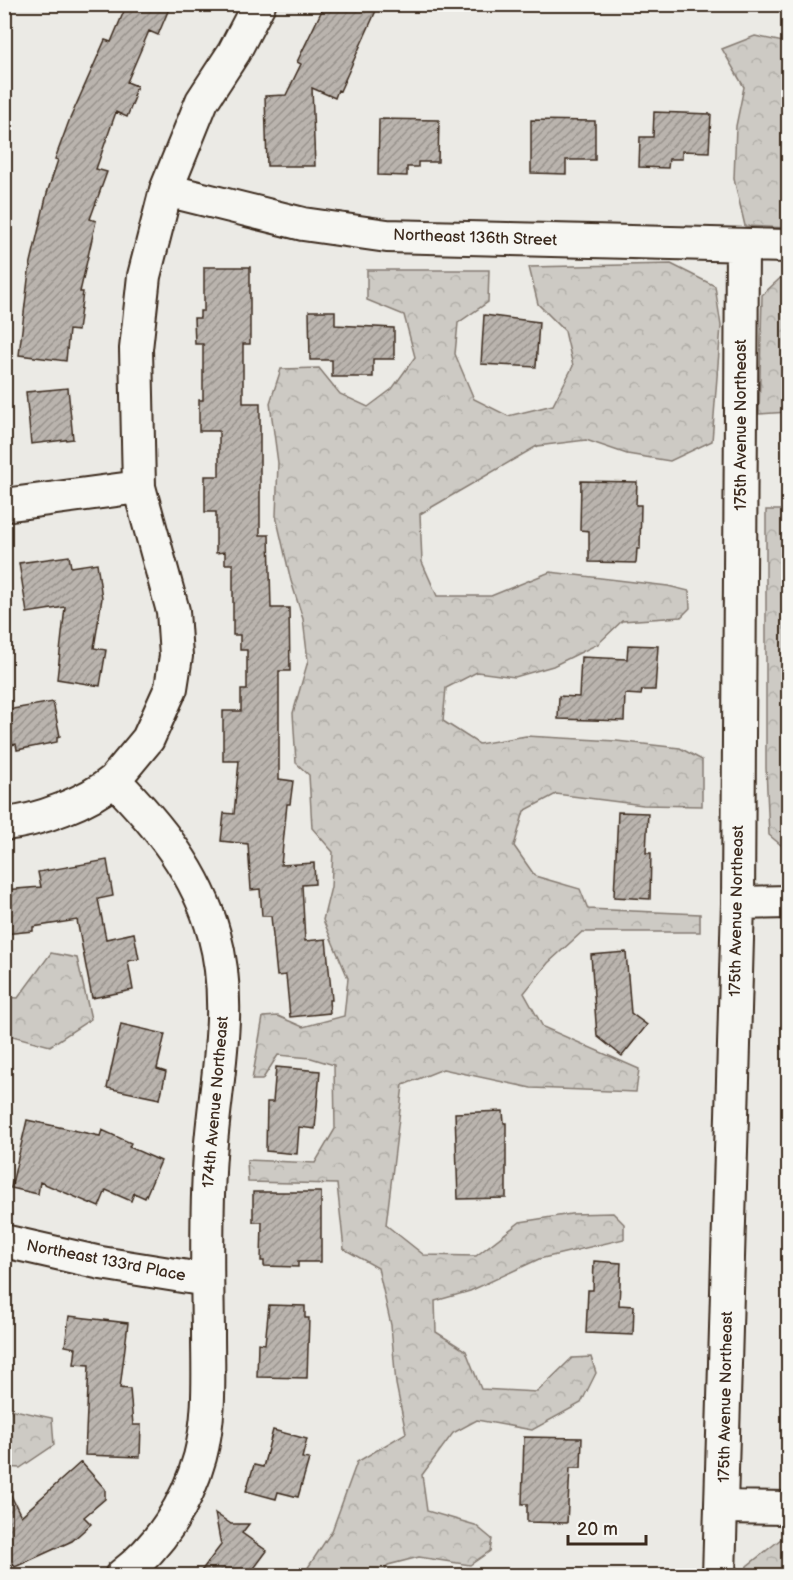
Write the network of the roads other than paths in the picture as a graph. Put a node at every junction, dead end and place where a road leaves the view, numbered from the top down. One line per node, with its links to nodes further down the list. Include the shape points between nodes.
1 (259, 4): 2 (street, via 202,101)
2 (166, 190): 3 (street, Northeast 136th Street, via 303,224 387,236); 5 (street, via 144,276 136,349)
3 (742, 246): 4 (street, Northeast 136th Street); 10 (street, 175th Avenue Northeast)
4 (789, 246)
5 (139, 487): 6 (street); 7 (street, via 173,611 176,656 171,688 148,739)
6 (4, 505)
7 (114, 780): 8 (street, via 98,794 23,822); 12 (street, 174th Avenue Northeast, via 154,822 183,861 213,932 224,976 224,1026 209,1171)
8 (4, 824)
9 (789, 902): 10 (street)
10 (738, 903): 13 (street, 175th Avenue Northeast)
11 (4, 1241): 12 (street, Northeast 133rd Place, via 101,1263)
12 (207, 1280): 15 (street, 174th Avenue Northeast, via 209,1414 199,1458 180,1508 154,1547)
13 (723, 1508): 14 (street); 16 (street, 175th Avenue Northeast)
14 (789, 1508)
15 (121, 1575)
16 (719, 1575)

